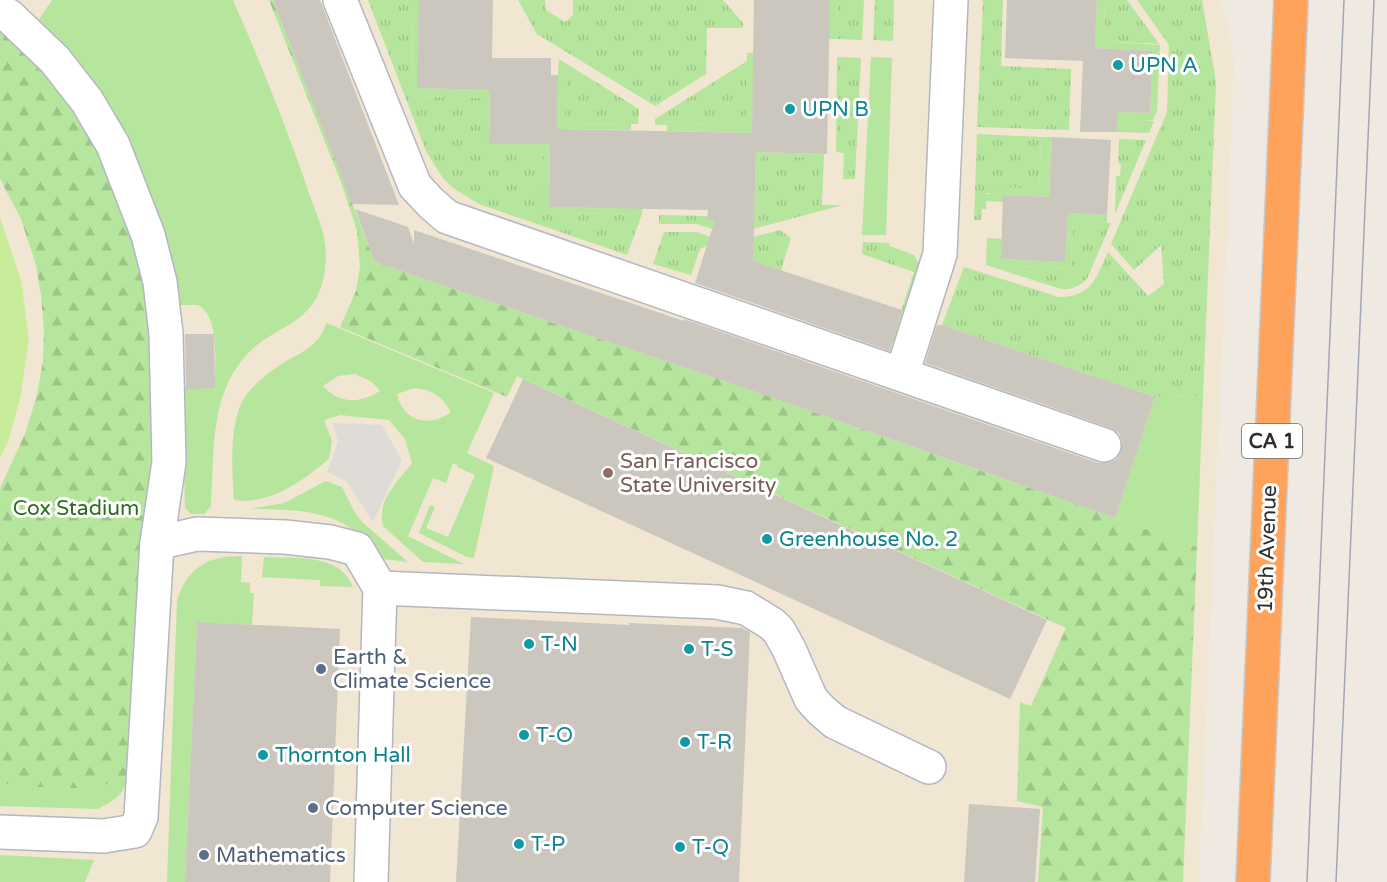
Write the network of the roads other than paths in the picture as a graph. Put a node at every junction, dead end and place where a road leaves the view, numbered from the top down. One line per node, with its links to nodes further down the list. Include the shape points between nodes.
1 (340, 0): 5 (street, via 414,186 447,217)
2 (951, 0): 5 (street, via 940,254)
3 (1291, 0): 12 (highway, 19th Avenue / CA 1)
4 (0, 11): 7 (street, via 55,60 87,101 113,145 148,235 160,282 166,334 169,462)
5 (902, 374): 6 (street)
6 (1104, 445)
7 (157, 543): 8 (street, via 197,534 330,542 357,549); 10 (street, via 141,817 135,831 104,836)
8 (380, 588): 9 (street, via 717,602 746,608 779,631 811,699 821,710 835,722); 11 (street)
9 (929, 767)
10 (0, 832)
11 (371, 882)
12 (1253, 882)

